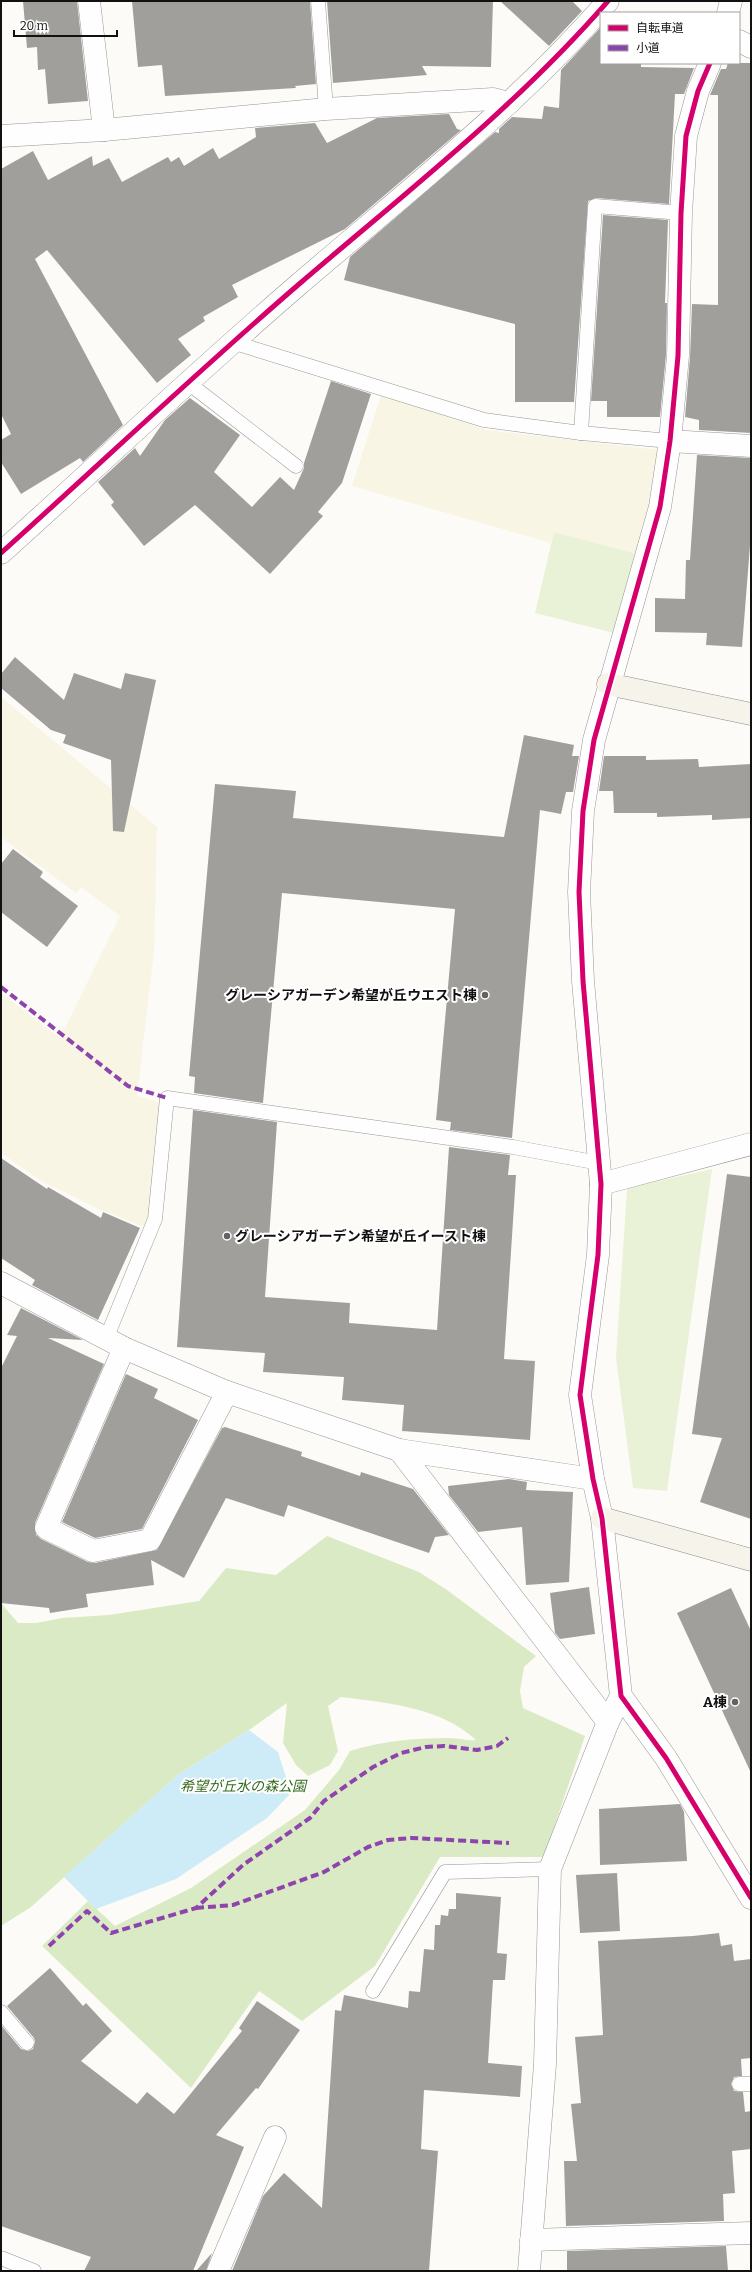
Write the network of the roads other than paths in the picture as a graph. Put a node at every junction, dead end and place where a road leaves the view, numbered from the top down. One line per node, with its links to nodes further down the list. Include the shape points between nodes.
1 (89, 1): 11 (street)
2 (318, 1): 10 (lane)
3 (608, 1): 9 (street, via 573,41)
4 (731, 1): 5 (street)
5 (728, 12)
6 (740, 42): 7 (street)
7 (751, 47)
8 (710, 64): 13 (street, via 698,91 686,136)
9 (509, 103): 10 (street, via 493,99); 14 (street)
10 (326, 109): 11 (street)
11 (104, 130): 12 (street)
12 (1, 136)
13 (681, 213): 16 (lane, via 595,206); 17 (street, via 678,356)
14 (232, 342): 15 (street); 16 (lane, via 484,420)
15 (187, 382): 19 (lane); 20 (street, via 128,439)
16 (581, 433): 17 (lane)
17 (670, 441): 18 (street); 21 (street, via 660,507)
18 (751, 446)
19 (296, 466)
20 (1, 553)
21 (608, 684): 22 (street); 24 (street, via 594,740 583,811 580,892 583,981)
22 (751, 714)
23 (751, 1144): 24 (street)
24 (600, 1173): 26 (lane, via 513,1147 168,1098 155,1219); 29 (street, via 598,1255 580,1395)
25 (1, 1284): 26 (street)
26 (115, 1343): 27 (street); 27 (street, via 46,1528 93,1551 150,1540)
27 (227, 1392): 28 (street)
28 (399, 1450): 29 (street); 33 (street)
29 (593, 1479): 30 (street)
30 (602, 1518): 31 (street); 32 (street)
31 (751, 1560)
32 (621, 1696): 33 (street); 35 (street, via 666,1758)
33 (608, 1722): 34 (street)
34 (550, 1869): 36 (lane, via 445,1872); 41 (street, via 545,2064)
35 (751, 1898)
36 (373, 1991)
37 (1, 2012): 38 (lane)
38 (27, 2043)
39 (275, 2137): 44 (street)
40 (751, 2233): 41 (street)
41 (531, 2240): 45 (street)
42 (1, 2258): 43 (lane)
43 (34, 2271)
44 (218, 2271)
45 (530, 2271)

